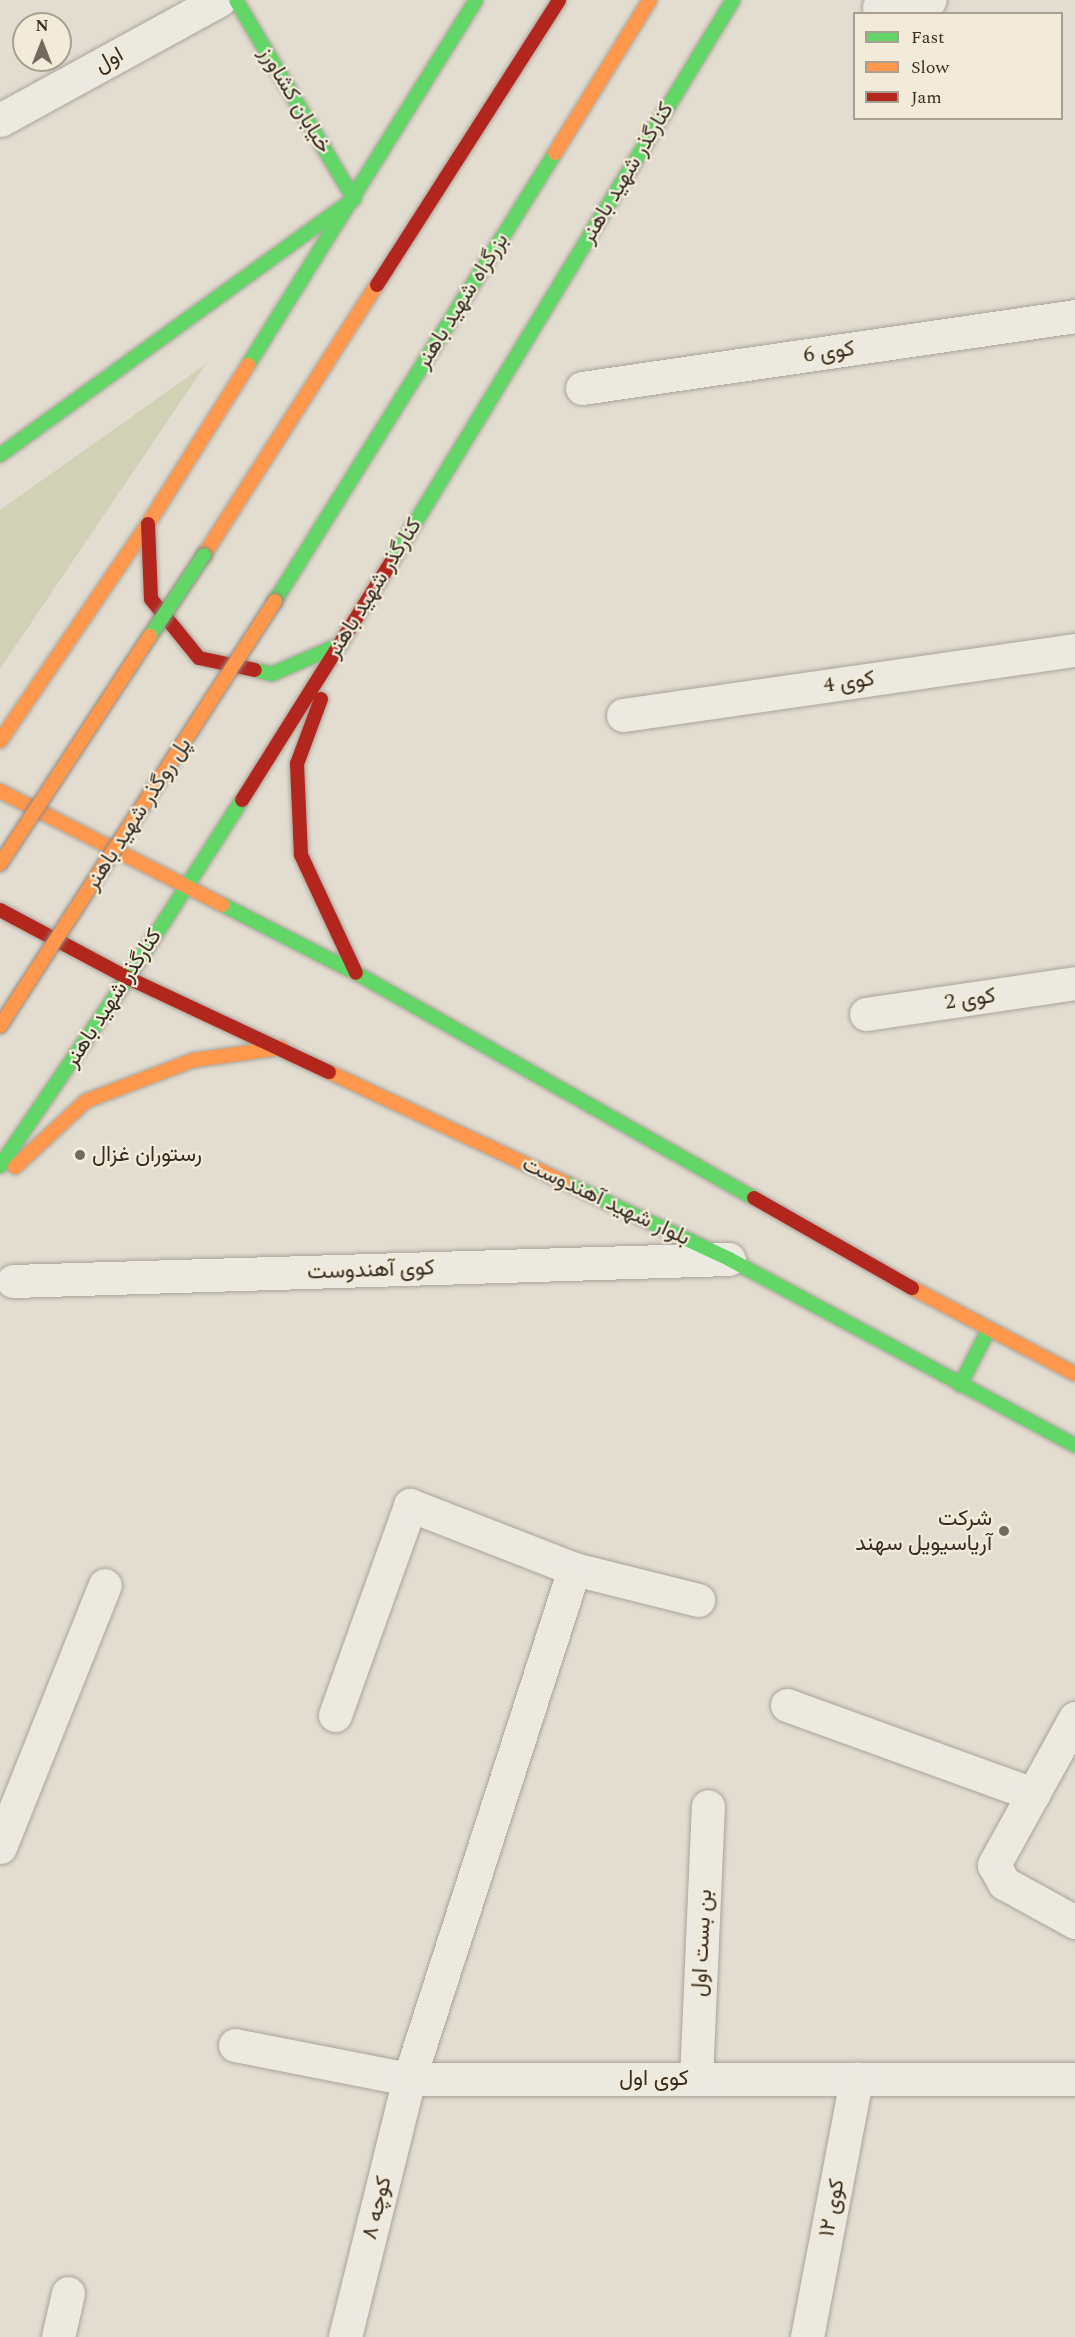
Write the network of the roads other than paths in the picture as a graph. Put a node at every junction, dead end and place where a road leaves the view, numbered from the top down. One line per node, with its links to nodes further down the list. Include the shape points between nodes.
1 (219, 0): 9 (street, اول)
2 (236, 0): 10 (main road, خیابان کشاورز)
3 (476, 0): 10 (main road)
4 (559, 0): 21 (main road, bridge, via 204,555)
5 (650, 0): 15 (main road, بزرگراه شهید باهنر)
6 (733, 0): 16 (main road, کنارگذر شهید باهنر)
7 (930, 0): 8 (street)
8 (879, 7)
9 (0, 120)
10 (354, 199): 13 (main road); 14 (main road)
11 (1075, 316): 12 (street, کوی 6)
12 (582, 388)
13 (0, 455)
14 (148, 524): 16 (main road, via 151,599 199,657 272,674); 19 (main road)
15 (275, 601): 28 (main road, پل روگذر شهید باهنر, bridge)
16 (341, 644): 22 (main road, کنارگذر شهید باهنر); 24 (main road, via 297,764 301,855)
17 (1075, 650): 18 (street, کوی 4)
18 (623, 714)
19 (0, 741)
20 (0, 792): 22 (main road)
21 (0, 864)
22 (185, 887): 24 (main road); 25 (main road, کنارگذر شهید باهنر)
23 (0, 910): 25 (main road, بلوار شهید آهندوست)
24 (356, 973): 34 (main road)
25 (128, 978): 29 (main road, بلوار شهید آهندوست); 30 (main road, کنارگذر شهید باهنر)
26 (1075, 983): 27 (street, کوی 2)
27 (866, 1014)
28 (0, 1026)
29 (281, 1048): 31 (main road, via 194,1060 86,1101); 32 (main road, بلوار شهید آهندوست)
30 (0, 1166)
31 (0, 1181)
32 (729, 1259): 33 (street, کوی آهندوست); 36 (main road, بلوار شهید آهندوست)
33 (13, 1281)
34 (988, 1331): 35 (main road); 36 (main road)
35 (1075, 1374)
36 (960, 1385): 37 (main road, بلوار شهید آهندوست)
37 (1075, 1444)
38 (574, 1569): 40 (street); 42 (street, via 410,1505); 50 (street, کوچه ۸)
39 (105, 1585): 44 (street)
40 (698, 1600)
41 (787, 1705): 45 (street)
42 (335, 1715)
43 (1075, 1718): 45 (street)
44 (14, 1769): 47 (street)
45 (1033, 1794): 48 (street, via 994,1865 1004,1883)
46 (708, 1806): 51 (street, بن بست اول)
47 (0, 1847)
48 (1075, 1922)
49 (236, 2045): 50 (street, کوی اول)
50 (409, 2079): 51 (street, کوی اول); 56 (street, کوچه ۸)
51 (696, 2079): 52 (street, کوی اول)
52 (856, 2079): 53 (street, کوی اول); 57 (street, کوی ۱۲)
53 (1075, 2079)
54 (68, 2293): 55 (street)
55 (58, 2337)
56 (345, 2337)
57 (807, 2337)

